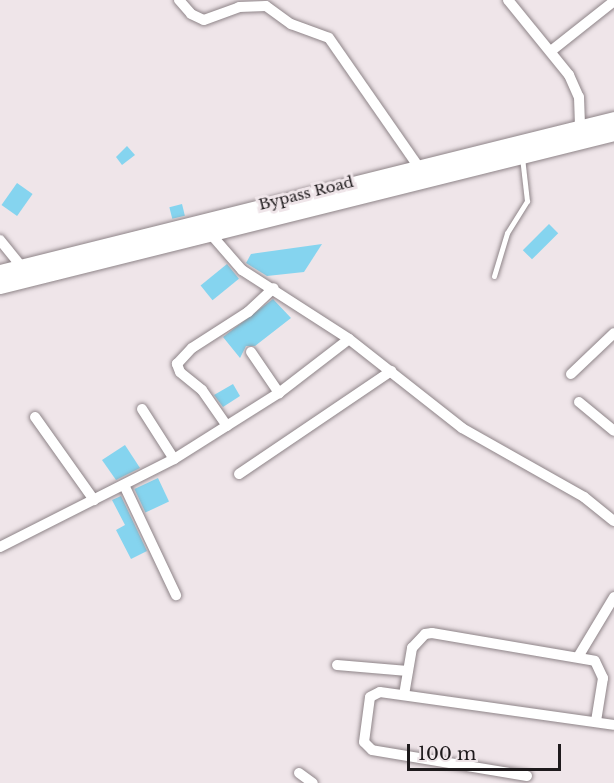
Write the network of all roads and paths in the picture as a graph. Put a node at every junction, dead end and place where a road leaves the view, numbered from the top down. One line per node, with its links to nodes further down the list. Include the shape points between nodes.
1 (179, 0): 9 (street, via 191,14 204,20 239,7 266,6 291,24 329,38)
2 (508, 0): 4 (street)
3 (614, 1): 4 (street)
4 (551, 51): 6 (street, via 576,87)
5 (614, 119): 6 (main road, Bypass Road)
6 (580, 127): 9 (main road, Bypass Road)
7 (614, 134): 8 (main road, Bypass Road)
8 (521, 156): 10 (main road, Bypass Road); 14 (lane, via 527,201 507,232)
9 (418, 166): 12 (main road, Bypass Road)
10 (208, 231): 15 (main road, Bypass Road); 16 (street, via 242,270)
11 (0, 240): 12 (street)
12 (21, 266): 13 (main road, Bypass Road)
13 (0, 272)
14 (494, 276)
15 (0, 286)
16 (274, 288): 18 (street); 26 (street, via 248,312 192,348 177,364 180,372 202,390)
17 (614, 333): 21 (street)
18 (349, 339): 20 (street); 22 (street)
19 (251, 352): 22 (street)
20 (391, 371): 29 (street); 32 (street, via 468,432 584,497)
21 (571, 374)
22 (279, 393): 26 (street)
23 (579, 402): 27 (street)
24 (142, 409): 28 (street)
25 (35, 417): 31 (street)
26 (227, 426): 28 (street)
27 (614, 431)
28 (174, 459): 30 (street)
29 (239, 474)
30 (124, 484): 31 (street); 34 (street)
31 (94, 500): 33 (street)
32 (614, 521)
33 (0, 547)
34 (176, 595)
35 (614, 597): 36 (street)
36 (578, 657): 38 (street, via 432,633 416,641); 40 (street, via 595,661 602,671)
37 (337, 665): 38 (street)
38 (408, 671): 39 (street)
39 (404, 695): 40 (street); 43 (street, via 372,694 364,742 368,748)
40 (596, 721): 41 (street)
41 (614, 724)
42 (299, 773): 44 (street)
43 (527, 776)
44 (313, 783)

